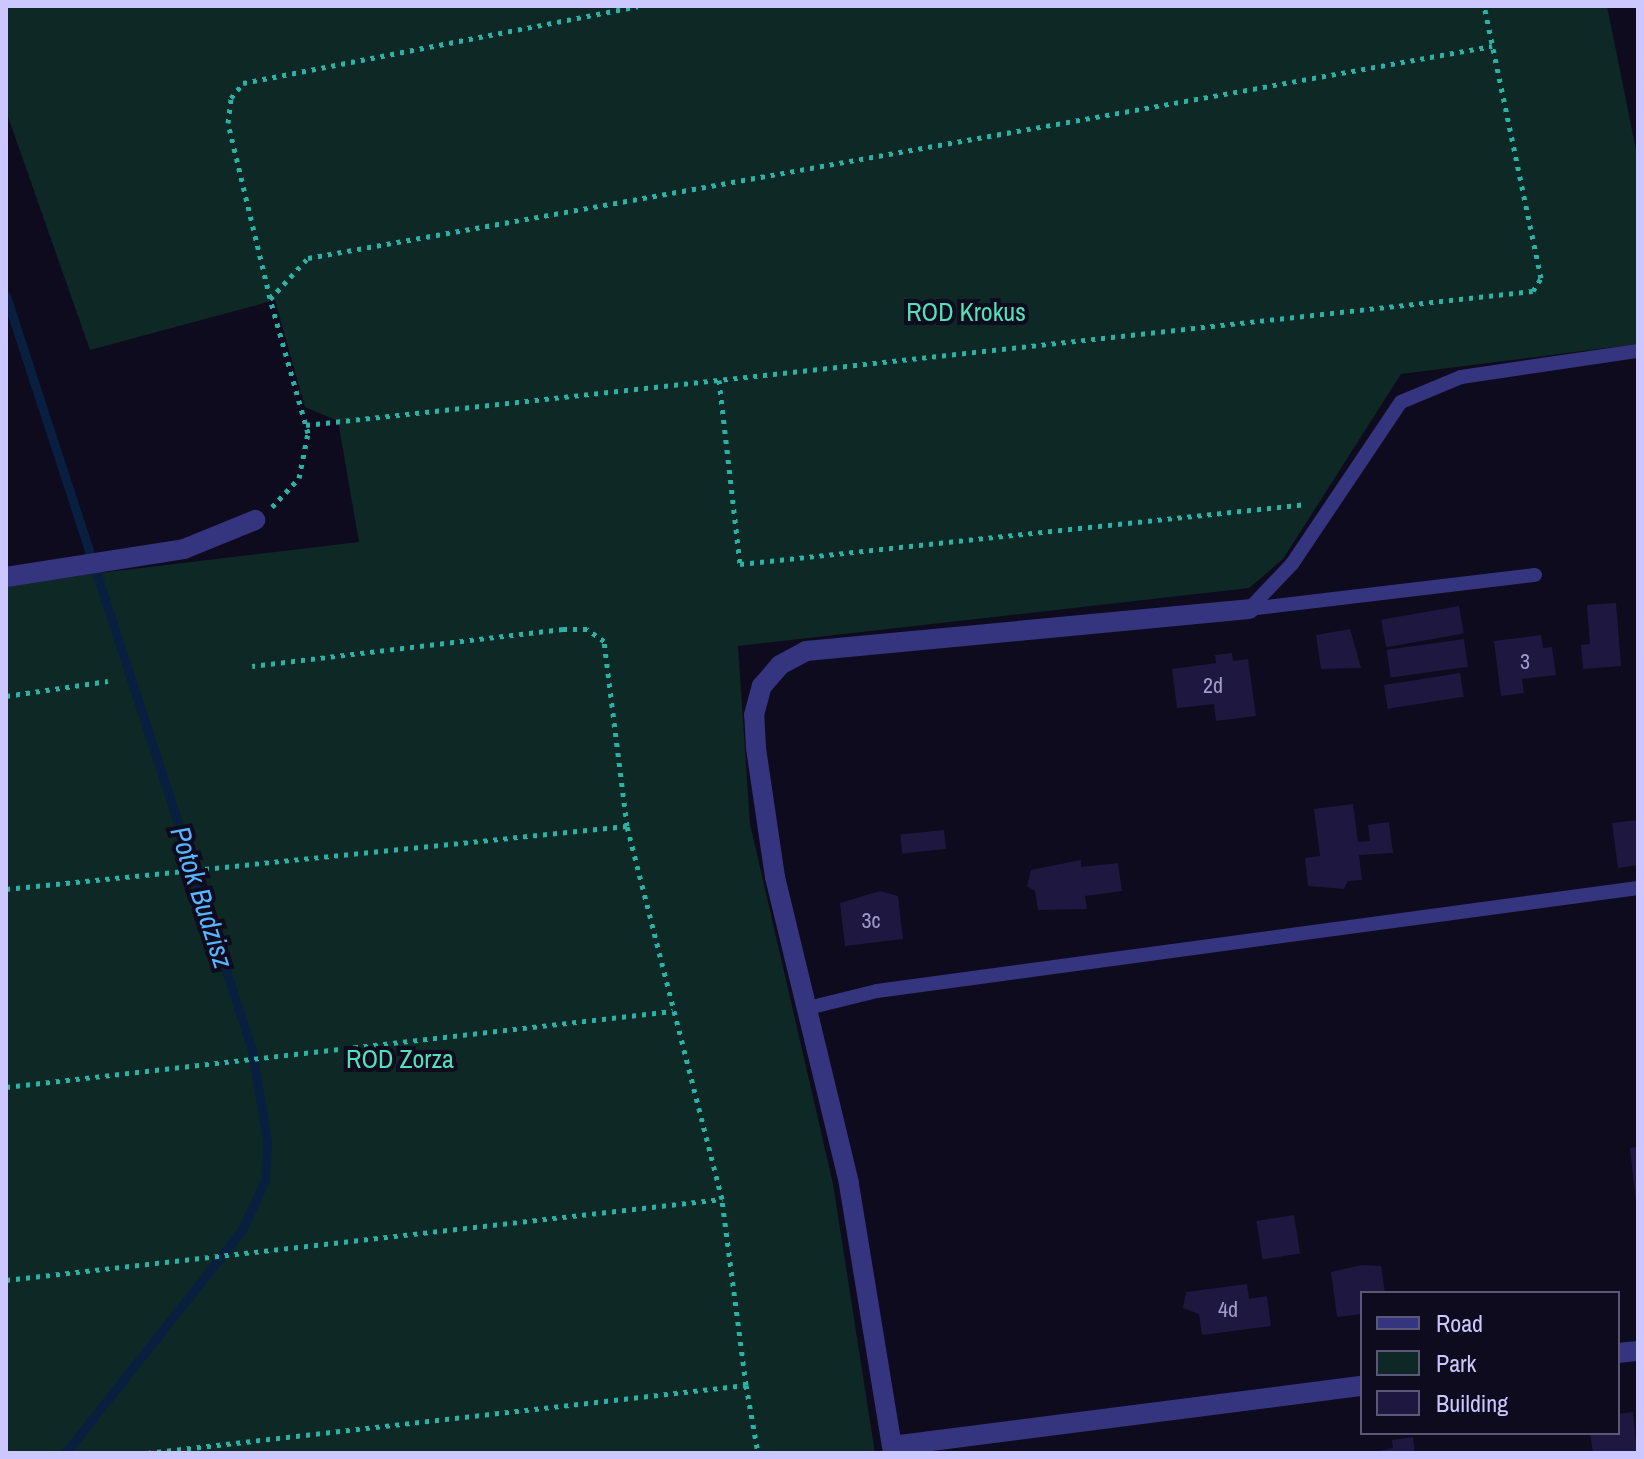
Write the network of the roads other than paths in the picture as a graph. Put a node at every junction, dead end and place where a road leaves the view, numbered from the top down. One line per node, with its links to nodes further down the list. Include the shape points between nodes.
1 (1638, 351): 5 (lane, via 1461,377 1401,402 1292,564)
2 (255, 520): 4 (street, via 184,549)
3 (1535, 575): 5 (lane)
4 (6, 577)
5 (1249, 609): 7 (street, via 806,651 780,665 762,686 754,715 756,748 775,877)
6 (1638, 888): 7 (lane, via 877,991)
7 (808, 1008): 9 (street, via 849,1183)
8 (1360, 1386): 9 (street)
9 (892, 1449)

